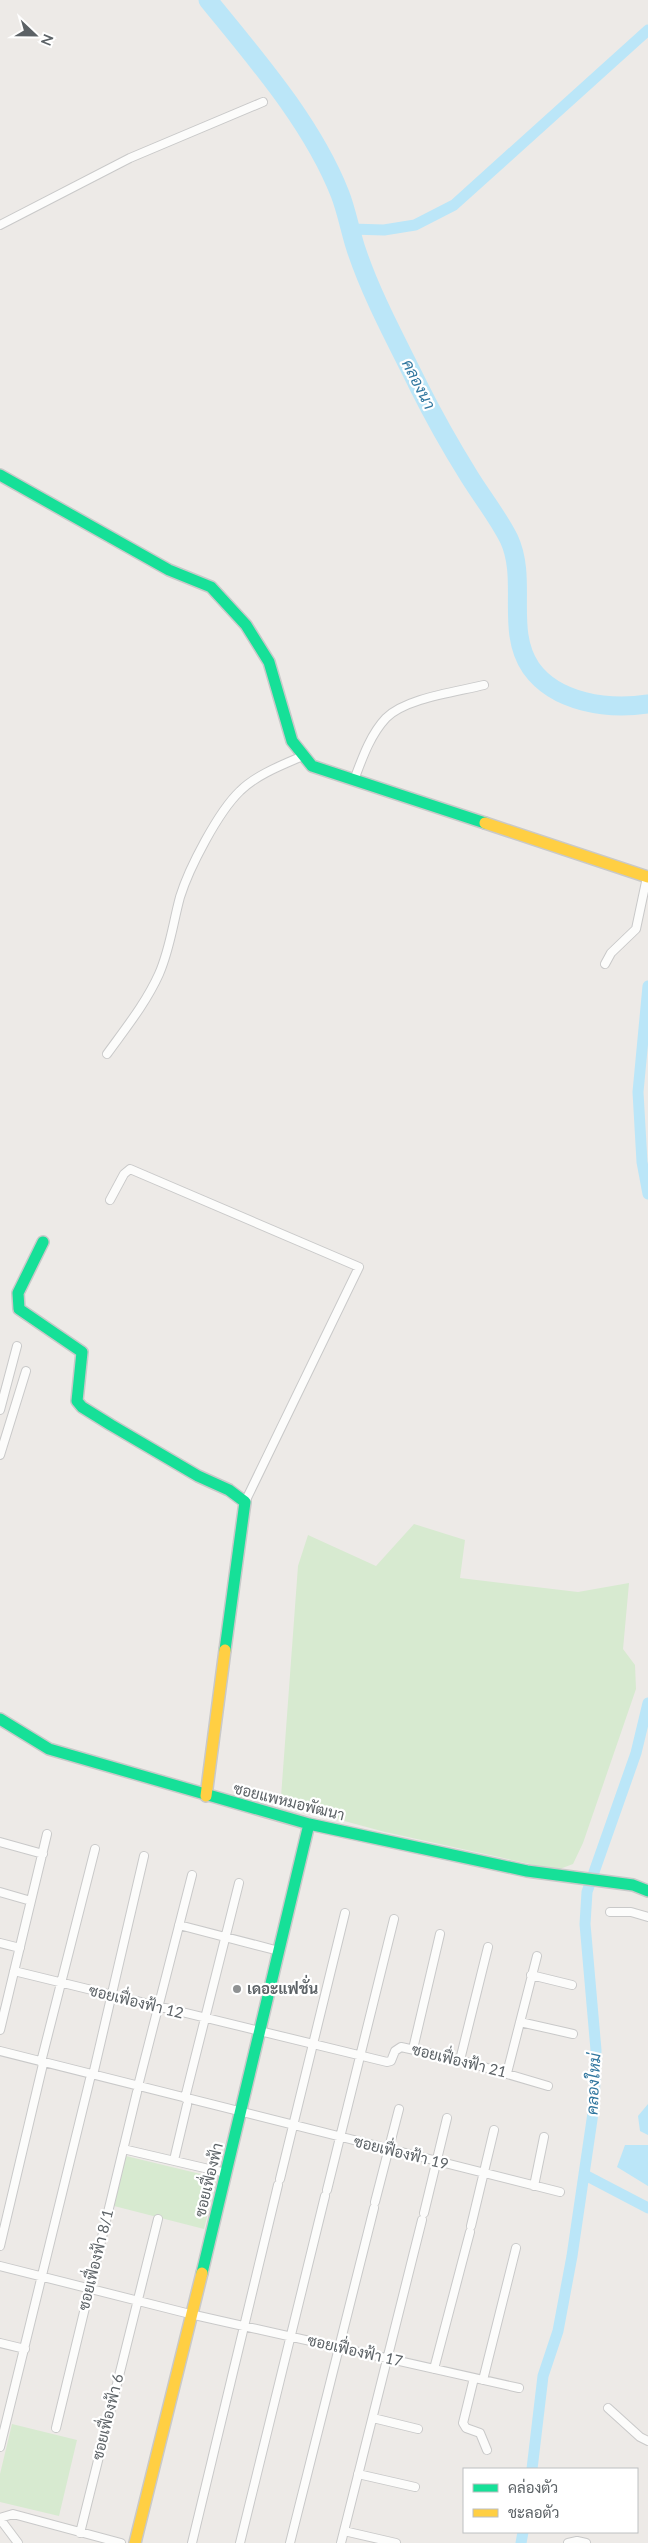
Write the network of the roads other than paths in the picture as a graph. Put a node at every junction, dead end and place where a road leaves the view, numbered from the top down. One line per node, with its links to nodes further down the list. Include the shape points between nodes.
1 (263, 102): 2 (street, via 130,158)
2 (0, 225)
3 (0, 474): 5 (street, via 169,570 211,587 246,625 269,662 292,741)
4 (484, 685): 6 (street, via 404,705 386,717 372,738)
5 (301, 754): 6 (street, via 319,769); 9 (street, via 249,784 229,803 191,868 158,975)
6 (354, 780): 7 (street)
7 (647, 877): 8 (street, via 636,929)
8 (605, 964)
9 (107, 1054)
10 (110, 1200): 16 (street, via 130,1169 359,1267)
11 (43, 1242): 16 (street, via 17,1302 19,1309 82,1352 77,1400 136,1440 238,1495)
12 (17, 1346): 14 (street)
13 (26, 1371): 15 (street)
14 (0, 1410)
15 (0, 1455)
16 (245, 1502): 18 (street)
17 (0, 1719): 18 (street, ซอยแพหมอพัฒนา, via 49,1749)
18 (206, 1796): 19 (street, ซอยแพหมอพัฒนา)
19 (309, 1824): 27 (street, ซอยแพหมอพัฒนา, via 527,1871 633,1885); 40 (street, ซอยเฟื่องฟ้า)
20 (47, 1834): 23 (street)
21 (0, 1842): 23 (street)
22 (95, 1849): 44 (street)
23 (43, 1854): 29 (street)
24 (144, 1856): 47 (street)
25 (192, 1875): 34 (street, ซอยเฟื่องฟ้า 8/1)
26 (239, 1883): 36 (street)
27 (648, 1891)
28 (0, 1892): 29 (street)
29 (31, 1901): 39 (street)
30 (610, 1912): 32 (street, via 631,1912)
31 (345, 1913): 54 (street)
32 (648, 1917)
33 (394, 1919): 57 (street)
34 (180, 1926): 36 (street); 48 (street, ซอยเฟื่องฟ้า 8/1)
35 (440, 1934): 55 (street)
36 (227, 1937): 40 (street); 49 (street)
37 (0, 1943): 39 (street)
38 (488, 1947): 58 (street)
39 (20, 1948): 42 (street)
40 (279, 1951): 52 (street, ซอยเฟื่องฟ้า)
41 (537, 1956): 43 (street)
42 (14, 1971): 44 (street, ซอยเฟื่องฟ้า 12); 46 (street)
43 (531, 1975): 45 (street); 50 (street)
44 (62, 1983): 47 (street, ซอยเฟื่องฟ้า 12); 59 (street)
45 (572, 1985)
46 (4, 1994): 51 (street)
47 (113, 1996): 48 (street, ซอยเฟื่องฟ้า 12); 61 (street)
48 (159, 2007): 49 (street, ซอยเฟื่องฟ้า 12); 63 (street, ซอยเฟื่องฟ้า 8/1)
49 (205, 2018): 52 (street, ซอยเฟื่องฟ้า 12); 64 (street)
50 (520, 2022): 53 (street); 60 (street)
51 (0, 2030)
52 (260, 2030): 54 (street, ซอยเฟื่องฟ้า 21); 66 (street, ซอยเฟื่องฟ้า)
53 (573, 2034)
54 (313, 2044): 57 (street, ซอยเฟื่องฟ้า 21); 68 (street)
55 (413, 2049): 57 (street, ซอยเฟื่องฟ้า 21, via 398,2048 388,2062); 58 (street, ซอยเฟื่องฟ้า 21)
56 (0, 2051): 59 (street, ซอยเฟื่องฟ้า 19)
57 (360, 2055): 71 (street)
58 (460, 2060): 60 (street, ซอยเฟื่องฟ้า 21)
59 (42, 2063): 61 (street, ซอยเฟื่องฟ้า 19); 81 (street)
60 (507, 2073): 62 (street, ซอยเฟื่องฟ้า 21)
61 (92, 2077): 63 (street, ซอยเฟื่องฟ้า 19); 84 (street)
62 (548, 2086)
63 (137, 2089): 64 (street, ซอยเฟื่องฟ้า 19); 72 (street, ซอยเฟื่องฟ้า 8/1)
64 (186, 2102): 66 (street, ซอยเฟื่องฟ้า 19); 74 (street)
65 (399, 2109): 73 (street)
66 (242, 2113): 68 (street, ซอยเฟื่องฟ้า 19); 76 (street, ซอยเฟื่องฟ้า)
67 (447, 2118): 75 (street)
68 (293, 2126): 71 (street, ซอยเฟื่องฟ้า 19); 88 (street)
69 (494, 2130): 77 (street)
70 (544, 2137): 78 (street)
71 (340, 2138): 73 (street, ซอยเฟื่องฟ้า 19); 89 (street)
72 (123, 2149): 74 (street); 85 (street, ซอยเฟื่องฟ้า 8/1)
73 (389, 2150): 75 (street, ซอยเฟื่องฟ้า 19); 91 (street)
74 (174, 2160): 76 (street)
75 (436, 2161): 77 (street, ซอยเฟื่องฟ้า 19); 93 (street)
76 (226, 2173): 87 (street, ซอยเฟื่องฟ้า)
77 (484, 2173): 78 (street, ซอยเฟื่องฟ้า 19); 94 (street)
78 (534, 2186): 79 (street, ซอยเฟื่องฟ้า 19)
79 (560, 2192)
80 (158, 2220): 86 (street, ซอยเฟื่องฟ้า 6)
81 (0, 2246)
82 (516, 2248): 96 (street)
83 (0, 2266): 84 (street, ซอยเฟื่องฟ้า 17)
84 (43, 2277): 85 (street, ซอยเฟื่องฟ้า 17); 92 (street)
85 (89, 2289): 86 (street, ซอยเฟื่องฟ้า 17); 102 (street, ซอยเฟื่องฟ้า 8/1)
86 (138, 2301): 87 (street, ซอยเฟื่องฟ้า 17); 111 (street, ซอยเฟื่องฟ้า 6)
87 (190, 2314): 88 (street, ซอยเฟื่องฟ้า 17); 115 (street, ซอยเฟื่องฟ้า)
88 (245, 2327): 89 (street, ซอยเฟื่องฟ้า 17); 116 (street)
89 (291, 2337): 91 (street, ซอยเฟื่องฟ้า 17); 117 (street)
90 (0, 2342): 92 (street)
91 (338, 2348): 93 (street, ซอยเฟื่องฟ้า 17); 118 (street)
92 (26, 2349): 100 (street)
93 (387, 2359): 94 (street, ซอยเฟื่องฟ้า 17); 101 (street)
94 (434, 2369): 95 (street, ซอยเฟื่องฟ้า 17)
95 (474, 2378): 96 (street, ซอยเฟื่องฟ้า 17); 106 (street, via 463,2423 466,2428 480,2433)
96 (483, 2380): 97 (street, ซอยเฟื่องฟ้า 17)
97 (519, 2388)
98 (0, 2406): 100 (street)
99 (608, 2408): 104 (street)
100 (9, 2409): 105 (street)
101 (373, 2418): 103 (street); 107 (street)
102 (56, 2428)
103 (418, 2429)
104 (648, 2441)
105 (0, 2447)
106 (487, 2450)
107 (358, 2474): 108 (street); 110 (street)
108 (414, 2486)
109 (0, 2519): 111 (street, via 13,2514); 113 (street)
110 (344, 2531): 112 (street); 119 (street)
111 (80, 2533): 114 (street)
112 (396, 2542)
113 (18, 2543)
114 (121, 2543)
115 (135, 2543)
116 (192, 2543)
117 (240, 2543)
118 (290, 2543)
119 (340, 2543)
120 (568, 2543): 121 (street, via 577,2540)
121 (586, 2543)

